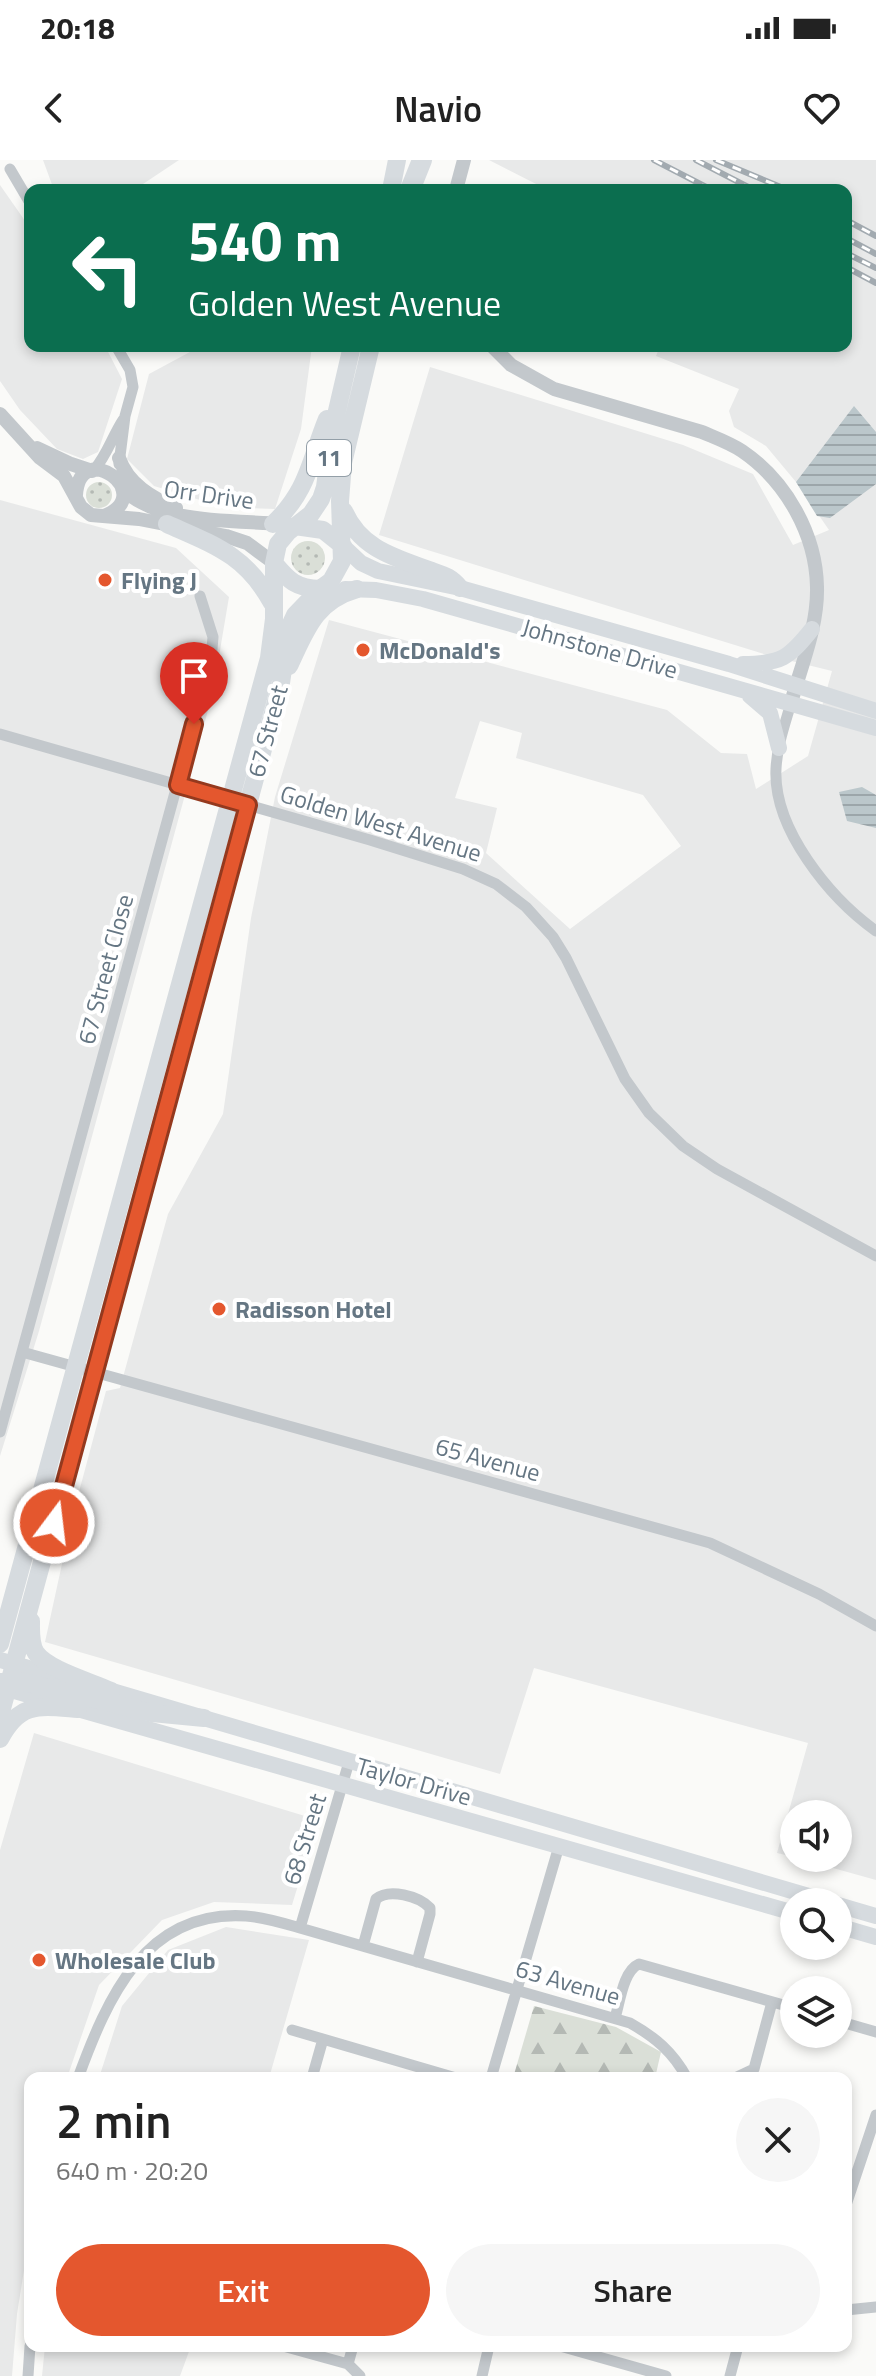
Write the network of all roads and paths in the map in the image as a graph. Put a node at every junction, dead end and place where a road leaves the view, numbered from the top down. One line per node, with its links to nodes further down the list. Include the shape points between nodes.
1 (397, 160): 5 (main road)
2 (419, 160): 6 (highway)
3 (464, 160): 7 (street)
4 (10, 169): 8 (street)
5 (392, 184)
6 (412, 184)
7 (458, 184)
8 (24, 193)
9 (119, 352): 15 (street, via 132,378)
10 (350, 352): 13 (main road, 11)
11 (370, 352): 21 (main road, 11, via 343,463)
12 (498, 352): 34 (street, via 554,389 702,432 743,451 779,484 801,518 817,588)
13 (343, 380): 25 (main road, via 302,488); 26 (main road, 11, via 325,487 317,506)
14 (0, 414): 16 (street)
15 (125, 416): 17 (street); 18 (street)
16 (28, 443): 18 (street); 20 (street, via 64,476)
17 (119, 458): 19 (street); 23 (street, via 132,480 151,496)
18 (93, 470): 19 (street, via 110,472); 20 (street, via 80,480)
19 (122, 486): 22 (street, via 121,503); 23 (street, Orr Drive, via 149,508)
20 (76, 495): 22 (street, via 86,512)
21 (340, 501): 27 (main road, 11); 29 (main road, via 354,531 369,544 452,578)
22 (104, 516): 24 (street, Orr Drive)
23 (198, 517): 25 (street, Orr Drive)
24 (167, 524): 28 (street, Orr Drive, via 240,540); 33 (main road, via 243,563)
25 (273, 524): 26 (street, Orr Drive)
26 (295, 526): 27 (main road, via 323,530); 28 (main road, via 280,540)
27 (343, 546): 29 (main road, Johnstone Drive, via 378,571); 30 (main road, via 340,567)
28 (274, 563): 30 (main road, via 301,587); 33 (main road, 67 Street)
29 (460, 588): 35 (main road, Johnstone Drive)
30 (320, 589): 31 (main road, Johnstone Drive); 36 (main road, 67 Street, via 289,628)
31 (357, 589): 36 (main road, via 342,593 318,612); 38 (main road, Johnstone Drive, via 423,599)
32 (200, 596): 44 (street, 67 Street Close, via 213,637 212,652)
33 (272, 603): 45 (main road, 67 Street, via 269,658)
34 (812, 629): 35 (main road, via 780,660); 37 (street)
35 (729, 664): 37 (main road, Johnstone Drive)
36 (281, 683): 45 (main road, 67 Street)
37 (796, 685): 39 (street); 40 (main road, Johnstone Drive)
38 (735, 687): 39 (main road, Johnstone Drive); 43 (main road, via 770,713)
39 (791, 703): 41 (main road, Johnstone Drive); 43 (street)
40 (876, 711)
41 (876, 728)
42 (0, 734): 44 (street, Golden West Avenue)
43 (779, 748): 46 (street, via 777,793 792,831 834,895)
44 (178, 785): 45 (street, Golden West Avenue); 48 (street, 67 Street Close)
45 (239, 803): 47 (street, Golden West Avenue, via 463,869 509,892 553,937 625,1079 664,1129 717,1169); 49 (main road, 67 Street); 50 (main road, 67 Street)
46 (876, 931)
47 (876, 1256)
48 (22, 1352): 49 (street); 51 (street, 67 Street Close)
49 (76, 1368): 50 (street, 65 Avenue); 52 (main road, 67 Street)
50 (94, 1373): 53 (main road, 67 Street); 55 (street, 65 Avenue, via 710,1543)
51 (0, 1432)
52 (20, 1573): 54 (main road); 56 (main road, 67 Street)
53 (31, 1600): 57 (main road, 67 Street); 58 (main road, via 32,1644 40,1657)
54 (0, 1616)
55 (876, 1626)
56 (0, 1644)
57 (5, 1677): 58 (main road, Taylor Drive); 59 (main road, Taylor Drive); 60 (main road, 67 Street); 61 (main road, via 152,1713)
58 (111, 1691): 61 (main road, Taylor Drive)
59 (78, 1709): 62 (main road, via 27,1709); 64 (main road, Taylor Drive)
60 (0, 1716)
61 (204, 1718): 63 (main road, Taylor Drive)
62 (0, 1739)
63 (349, 1762): 64 (street, 68 Street); 66 (main road, Taylor Drive)
64 (343, 1784): 65 (main road, Taylor Drive); 70 (street, 68 Street)
65 (559, 1846): 67 (main road, Taylor Drive); 75 (street)
66 (781, 1888)
67 (780, 1909)
68 (852, 1909): 69 (main road)
69 (876, 1916)
70 (300, 1928): 73 (street, 63 Avenue); 83 (street, 63 Avenue, via 229,1916 186,1926 160,1940 120,1982)
71 (852, 1930): 72 (main road)
72 (876, 1937)
73 (363, 1946): 74 (street, 63 Avenue); 74 (street, via 379,1895 388,1892 425,1902 430,1914)
74 (417, 1962): 75 (street, 63 Avenue)
75 (517, 1990): 78 (street, 63 Avenue); 86 (street)
76 (772, 2002): 77 (street); 78 (street, via 639,1964 631,1969); 88 (street, via 754,2069)
77 (780, 2004)
78 (615, 2018): 87 (street, 63 Avenue, via 658,2040)
79 (852, 2025): 81 (street)
80 (292, 2030): 82 (street)
81 (876, 2032)
82 (323, 2039): 84 (street); 85 (street)
83 (80, 2072)
84 (314, 2072)
85 (424, 2072)
86 (493, 2072)
87 (683, 2072)
88 (748, 2072)
89 (876, 2115): 90 (street)
90 (852, 2187)
91 (876, 2307): 92 (street)
92 (852, 2309)
93 (30, 2352): 101 (street)
94 (305, 2352): 99 (street)
95 (351, 2352): 99 (street)
96 (488, 2352): 103 (street)
97 (581, 2352): 100 (street)
98 (736, 2352): 104 (street)
99 (348, 2364): 102 (street)
100 (663, 2375)
101 (28, 2376)
102 (360, 2376)
103 (482, 2376)
104 (730, 2376)

